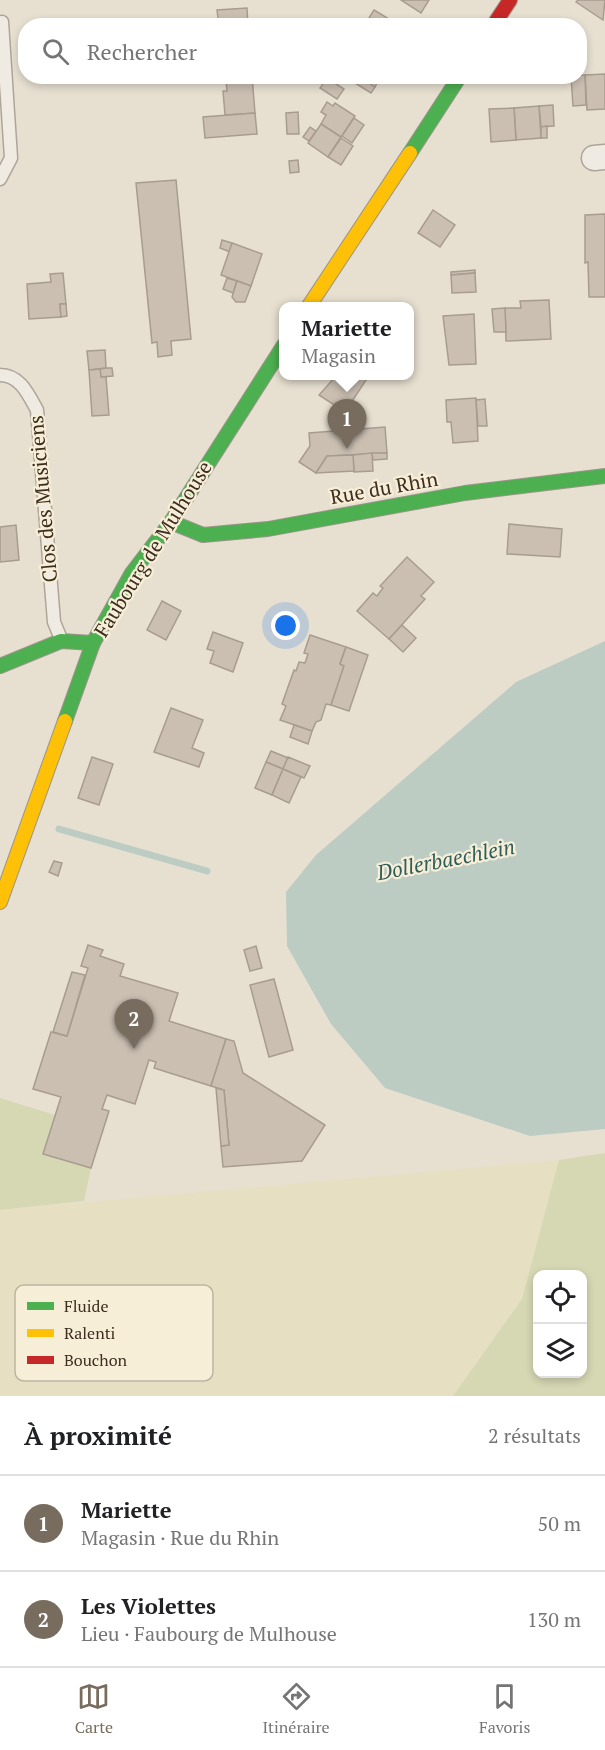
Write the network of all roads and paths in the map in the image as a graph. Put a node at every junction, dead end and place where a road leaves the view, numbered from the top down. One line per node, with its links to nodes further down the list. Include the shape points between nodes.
1 (510, 0): 2 (main road)
2 (498, 18)
3 (3, 22): 5 (lane, via 11,158)
4 (455, 84): 6 (main road)
5 (0, 179)
6 (312, 302)
7 (279, 353): 10 (main road, Faubourg de Mulhouse)
8 (0, 375): 11 (lane, Clos des Musiciens, via 24,386 37,410 54,622)
9 (605, 476): 10 (main road, Rue du Rhin, via 465,492 268,529 203,535)
10 (171, 522): 12 (main road, Faubourg de Mulhouse, via 132,573)
11 (61, 640): 12 (main road); 13 (main road)
12 (93, 643): 14 (main road, Faubourg de Mulhouse)
13 (0, 666)
14 (0, 902)

